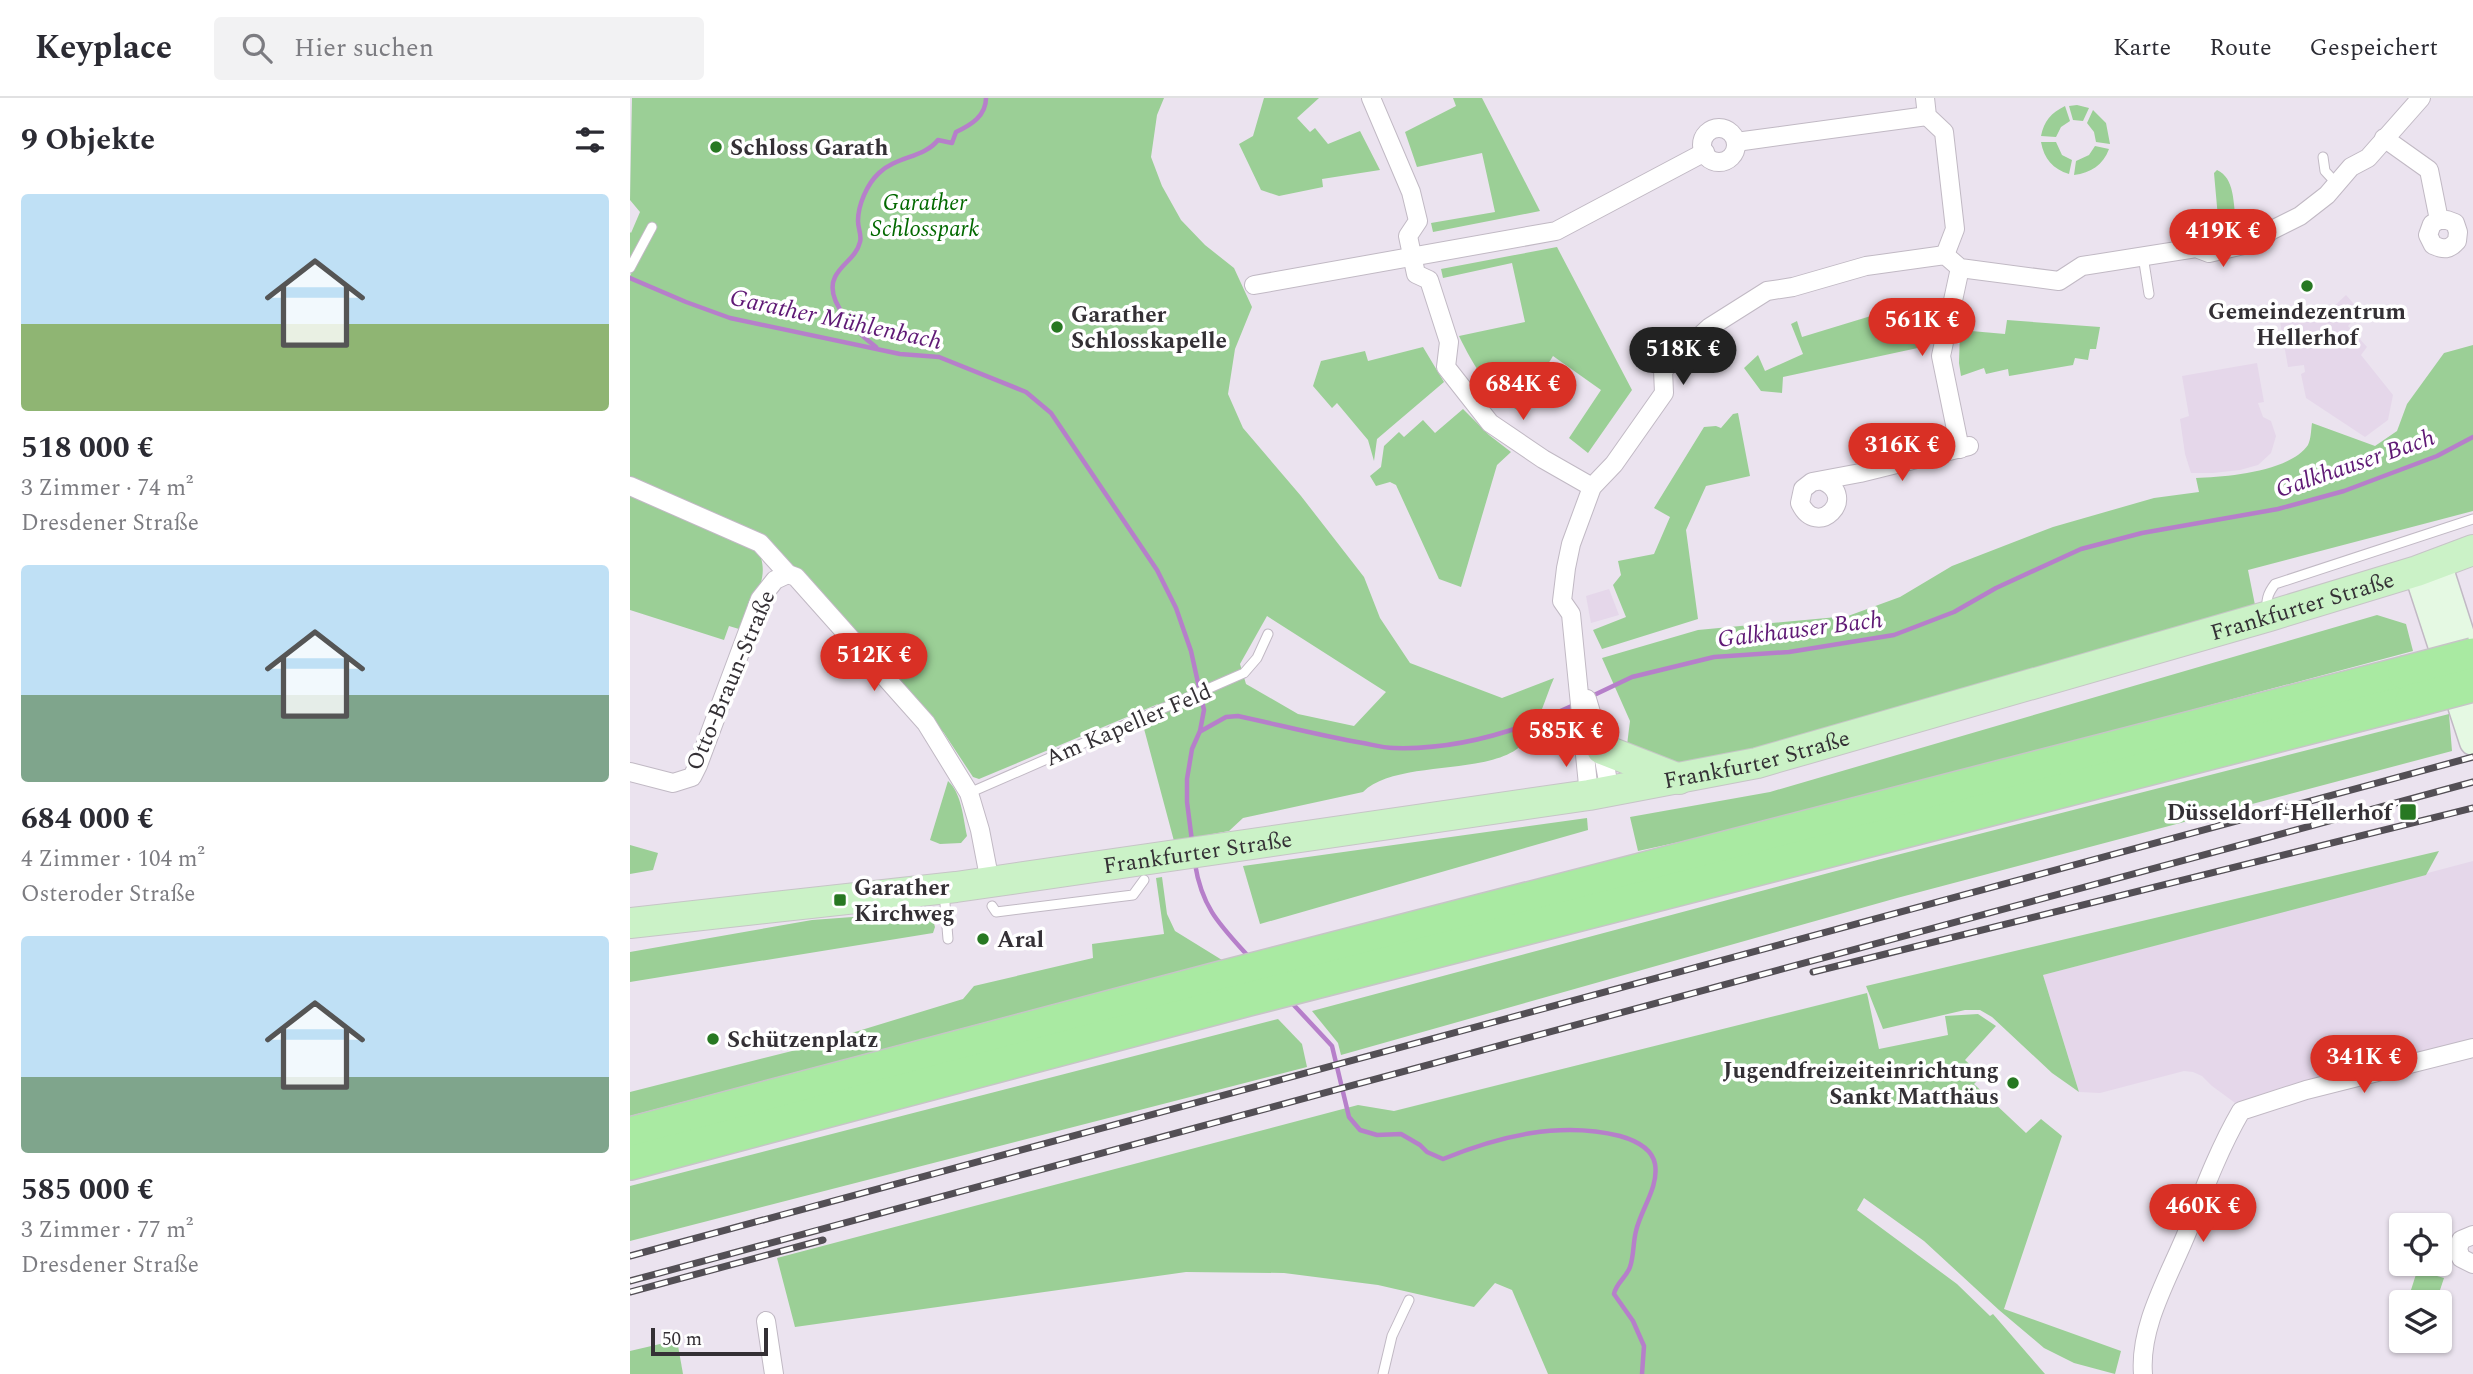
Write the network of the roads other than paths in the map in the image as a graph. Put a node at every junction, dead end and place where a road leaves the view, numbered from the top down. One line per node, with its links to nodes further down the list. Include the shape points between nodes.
1 (1371, 98): 10 (street, via 1411,192 1418,221 1408,236)
2 (1925, 98): 4 (street)
3 (2421, 98): 5 (street)
4 (1927, 117): 10 (street, via 1736,142 1732,133 1717,128 1706,135 1705,152 1556,231); 11 (street, via 1944,132 1955,229)
5 (2384, 138): 7 (street); 8 (street, via 2429,170)
6 (2323, 157): 7 (lane, via 2325,172)
7 (2337, 184): 12 (street, via 2261,241 2209,253 2196,248)
8 (2439, 220)
9 (652, 228): 13 (lane)
10 (1412, 255): 15 (street); 19 (street, via 1416,274 1429,280 1449,342 1446,367 1489,423)
11 (1945, 256): 14 (street); 19 (street, via 1866,266 1767,291 1710,327 1663,370 1664,393)
12 (2143, 256): 14 (street, via 2082,266 2059,281); 16 (lane)
13 (632, 264)
14 (1960, 268): 17 (street, via 1941,356 1964,447)
15 (1254, 285)
16 (2149, 294)
17 (1823, 481)
18 (630, 486): 23 (street, via 760,543)
19 (1592, 487): 30 (street, via 1571,544 1562,601 1570,614)
20 (2473, 519): 24 (lane, via 2275,584 2267,600)
21 (2473, 551): 22 (main road, Frankfurter Straße)
22 (2427, 567): 24 (main road, Frankfurter Straße); 27 (street); 31 (street)
23 (788, 574): 32 (street, Otto-Braun-Straße, via 775,580 760,599 692,777 673,783); 34 (street, via 796,577 906,698)
24 (2269, 616): 33 (main road, Frankfurter Straße, via 1757,763)
25 (1268, 634): 34 (lane, Am Kapeller Feld, via 1257,659 1244,673)
26 (2473, 655): 29 (highway, bridge)
27 (2473, 672)
28 (2473, 685): 29 (highway, bridge)
29 (2409, 687): 43 (highway)
30 (1594, 741): 33 (main road); 35 (street)
31 (2473, 742)
32 (630, 772)
33 (1680, 779): 35 (main road, Frankfurter Straße)
34 (969, 793): 38 (street)
35 (1599, 793): 38 (main road, Frankfurter Straße, via 1175,856)
36 (1144, 880): 38 (lane, via 1133,895 996,912)
37 (944, 888): 38 (main road, Frankfurter Straße); 39 (main road, Frankfurter Straße); 42 (lane)
38 (991, 894)
39 (813, 903): 40 (main road, Frankfurter Straße); 41 (main road, Frankfurter Straße)
40 (630, 923)
41 (630, 939)
42 (948, 939)
43 (1233, 989): 45 (highway); 46 (highway)
44 (2473, 1048): 53 (street, via 2241,1111 2223,1142 2155,1310 2143,1348)
45 (630, 1134)
46 (630, 1163)
47 (2473, 1235): 48 (street, via 2461,1240 2458,1250 2465,1262)
48 (2473, 1264)
49 (1409, 1300): 52 (lane, via 1392,1336)
50 (766, 1321): 51 (street)
51 (774, 1374)
52 (1383, 1374)
53 (2143, 1374)

